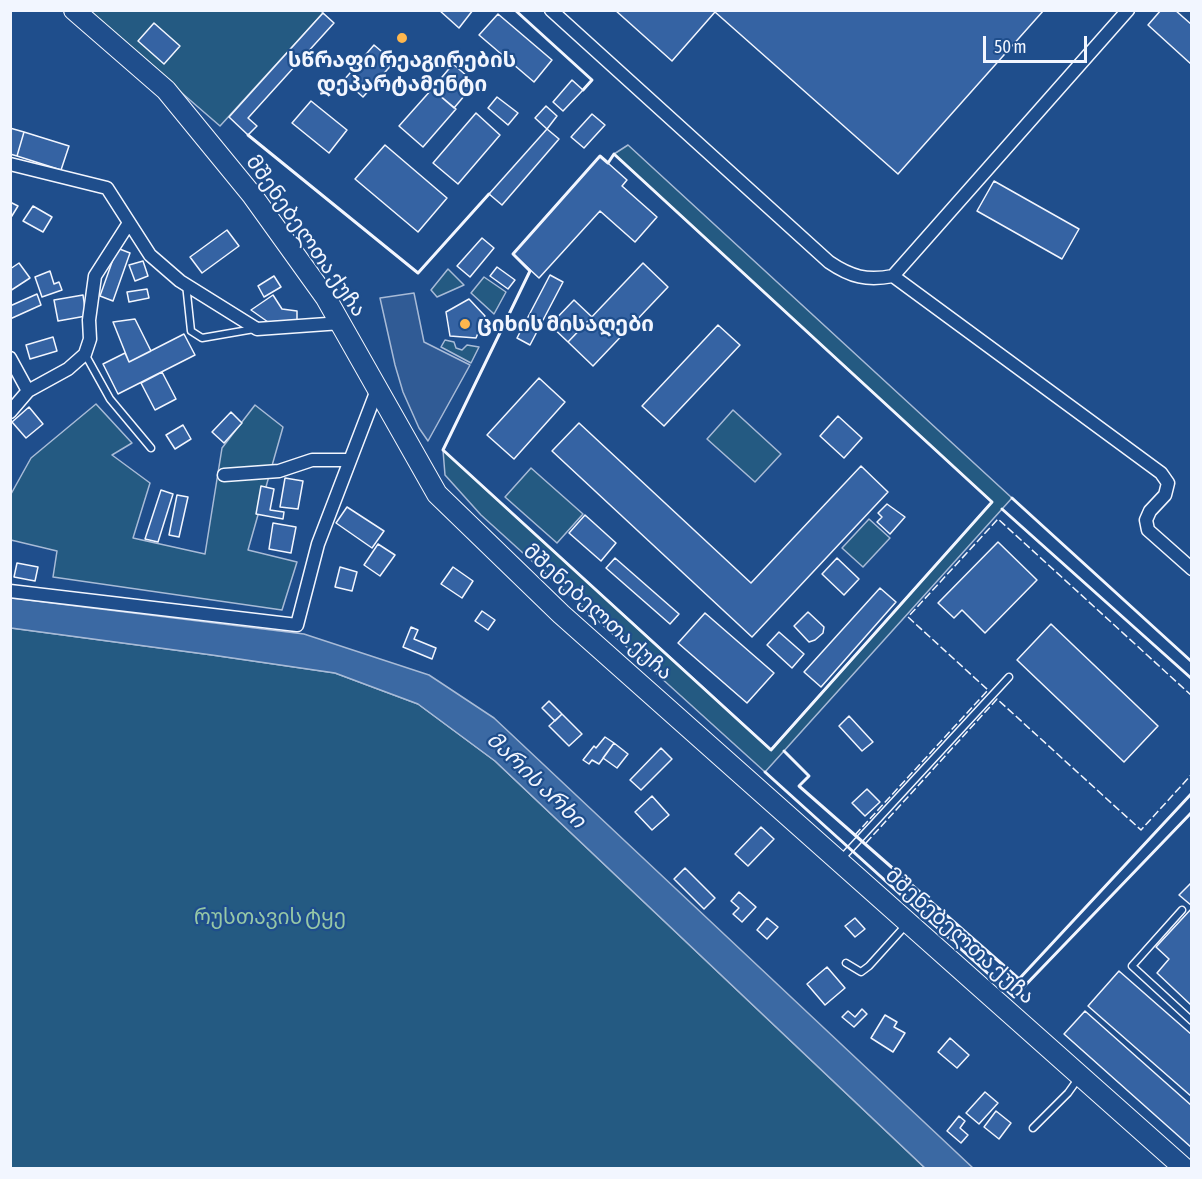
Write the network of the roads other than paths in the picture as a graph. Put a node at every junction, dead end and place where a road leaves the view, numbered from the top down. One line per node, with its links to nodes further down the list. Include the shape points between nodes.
1 (74, 10): 8 (main road, მშენებელთა ქუჩა, via 165,90 252,195)
2 (551, 10): 6 (street, via 830,262 845,273 864,278)
3 (1128, 10): 6 (street)
4 (10, 164): 5 (street, via 107,188)
5 (129, 223): 7 (street, via 150,255); 10 (street, via 95,276 90,339)
6 (893, 276): 18 (street, via 1161,473 1168,483 1165,495 1146,520 1148,530)
7 (186, 284): 9 (street); 9 (lane, via 191,331 202,338)
8 (341, 323): 9 (street); 13 (main road, მშენებელთა ქუჩა)
9 (257, 329)
10 (85, 354): 12 (street, via 68,369); 15 (lane, via 110,399)
11 (10, 358): 12 (street)
12 (28, 390): 14 (street)
13 (377, 390): 16 (street); 21 (main road, მშენებელთა ქუჩა, via 437,494 561,614)
14 (10, 412)
15 (151, 448)
16 (350, 460): 17 (street, via 312,460 279,471); 19 (street, via 318,544 297,625)
17 (224, 475)
18 (1191, 569)
19 (10, 591)
20 (1009, 677): 21 (lane)
21 (839, 861): 23 (main road, მშენებელთა ქუჩა)
22 (1182, 910): 25 (lane, via 1132,966)
23 (909, 923): 24 (lane, via 861,972); 26 (main road, მშენებელთა ქუჩა)
24 (846, 963)
25 (1191, 1022)
26 (1080, 1076): 27 (lane); 28 (main road, მშენებელთა ქუჩა)
27 (1033, 1128)
28 (1184, 1168)

